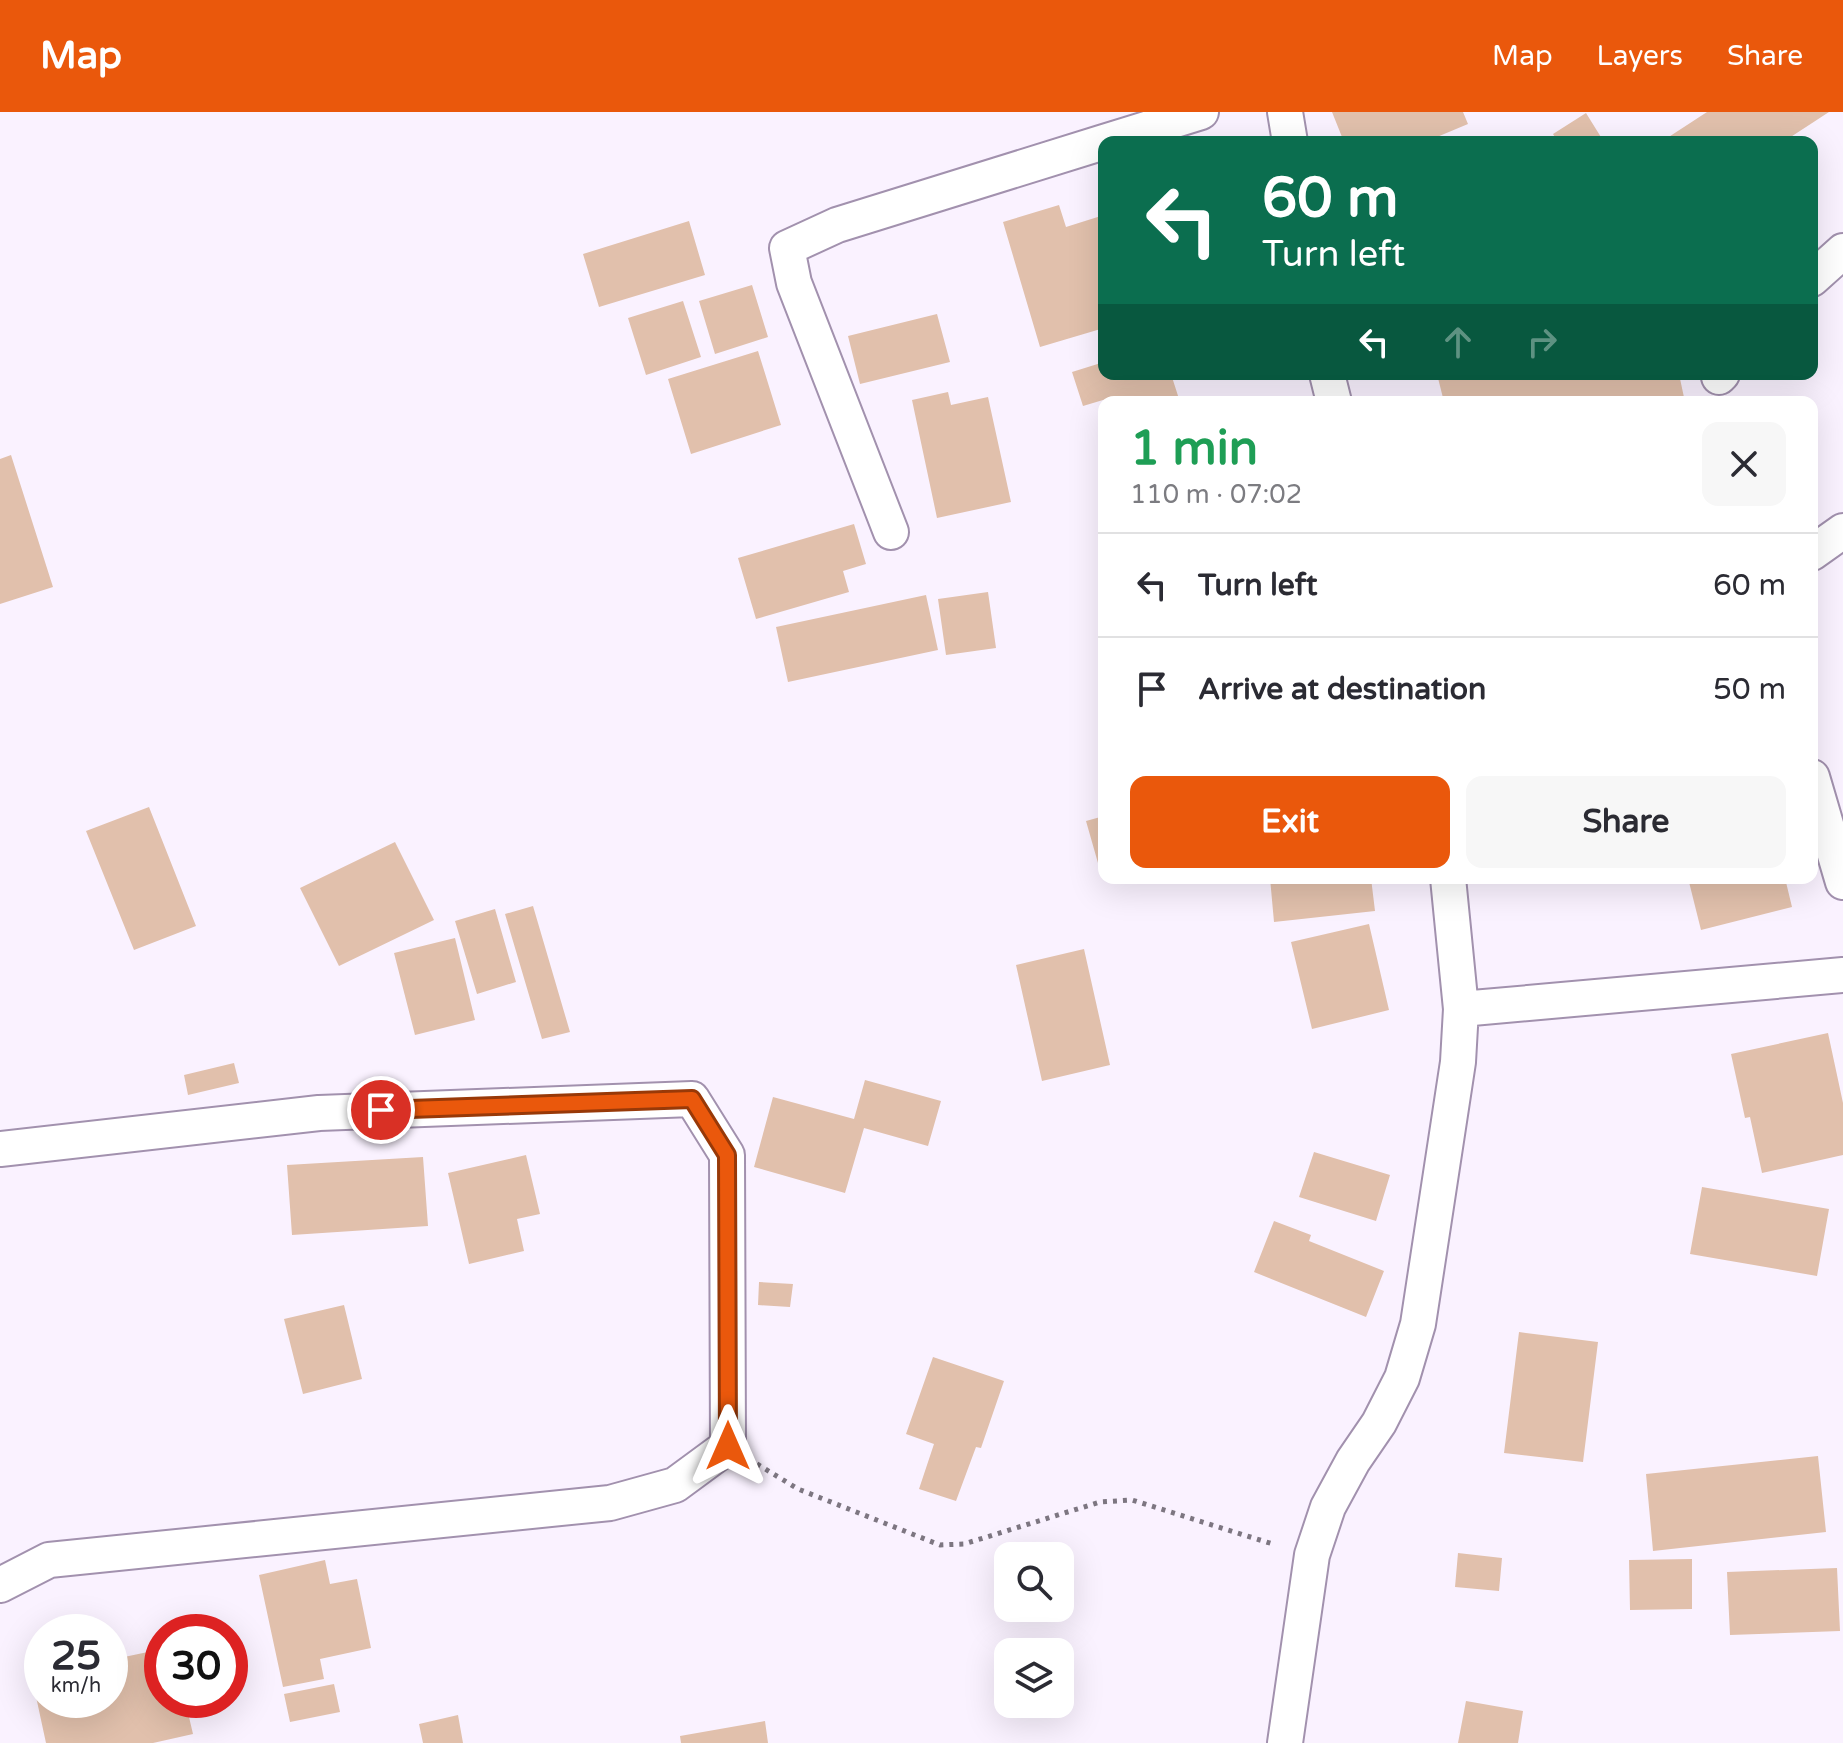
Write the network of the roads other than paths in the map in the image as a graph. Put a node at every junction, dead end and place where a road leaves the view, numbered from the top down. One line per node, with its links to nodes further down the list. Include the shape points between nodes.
1 (1201, 112): 3 (street)
2 (1285, 112): 4 (street)
3 (1123, 136)
4 (1289, 136)
5 (1098, 144): 9 (street, via 837,225 787,248 794,283)
6 (1843, 251): 7 (street)
7 (1818, 274)
8 (1843, 531): 10 (street)
9 (891, 532)
10 (1818, 549)
11 (1818, 797): 12 (street)
12 (1843, 882)
13 (1449, 884): 15 (street)
14 (1843, 975): 15 (street)
15 (1461, 1009): 18 (street, via 1458,1062 1418,1324 1402,1378 1328,1507 1312,1555)
16 (0, 1149): 17 (street, via 319,1113 692,1099 727,1155 728,1446 675,1485 610,1503 49,1560)
17 (0, 1585)
18 (1285, 1743)

